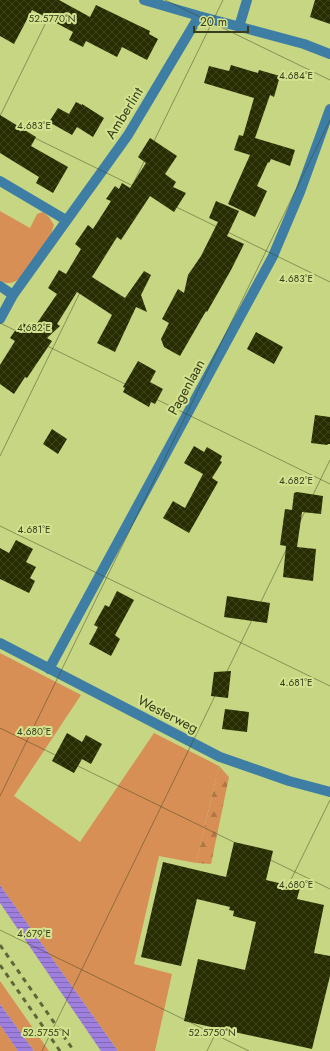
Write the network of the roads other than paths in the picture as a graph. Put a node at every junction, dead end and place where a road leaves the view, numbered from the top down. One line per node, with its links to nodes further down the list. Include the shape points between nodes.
1 (144, 0): 3 (street)
2 (247, 0): 4 (street)
3 (199, 16): 4 (street); 8 (street, Amberlint, via 128,135)
4 (239, 27): 5 (street, via 304,44)
5 (330, 54)
6 (330, 109): 13 (street, Pagenlaan, via 300,192 273,256)
7 (0, 180): 8 (street)
8 (66, 220): 10 (street, Amberlint)
9 (0, 286): 10 (street)
10 (13, 295): 11 (street, Amberlint)
11 (0, 319)
12 (0, 644): 13 (street, Westerweg)
13 (49, 669): 14 (street, Westerweg, via 220,757)
14 (330, 792)

